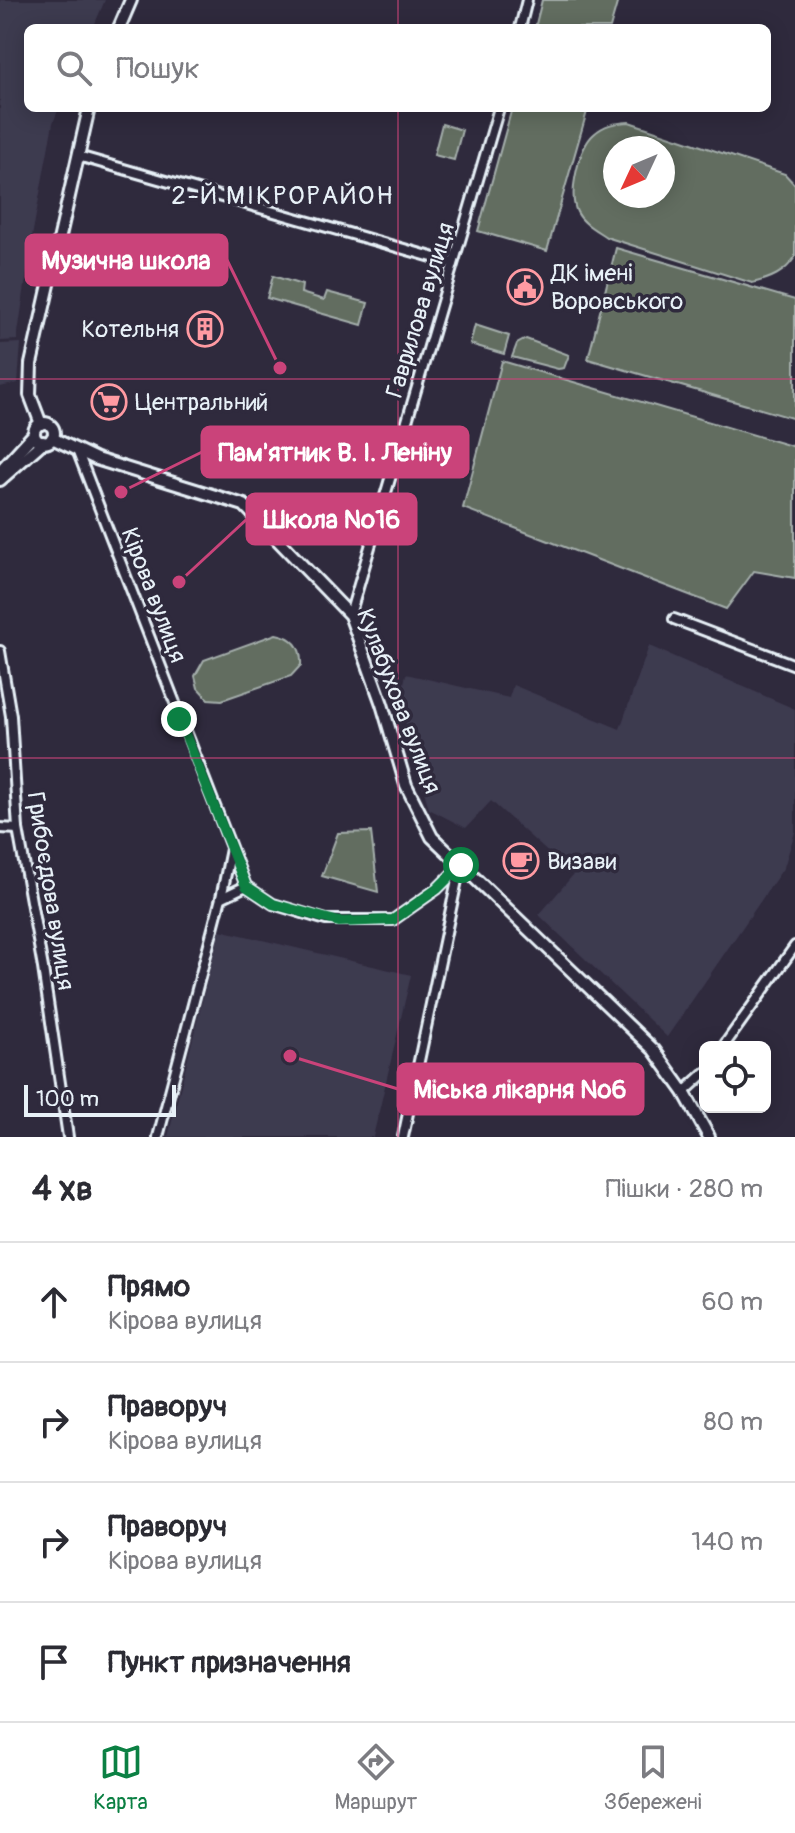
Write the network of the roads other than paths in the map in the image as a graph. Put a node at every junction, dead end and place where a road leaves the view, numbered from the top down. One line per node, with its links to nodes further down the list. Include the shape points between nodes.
1 (131, 0): 3 (street)
2 (527, 0): 4 (street)
3 (121, 24)
4 (521, 24)
5 (88, 112): 7 (street)
6 (498, 112): 8 (street, Гаврилова вулиця)
7 (78, 156): 8 (street); 9 (street, via 31,364 30,395)
8 (453, 263): 15 (street, Гаврилова вулиця)
9 (41, 424): 10 (street); 11 (street, via 52,428)
10 (34, 434): 11 (street); 13 (street)
11 (47, 440): 12 (street, Кулабухова вулиця); 14 (street)
12 (77, 450): 15 (street, Кулабухова вулиця, via 244,505); 21 (street, Кірова вулиця)
13 (0, 471)
14 (0, 480)
15 (350, 615): 22 (street, Кулабухова вулиця, via 406,785 432,837)
16 (674, 619): 18 (street)
17 (0, 651): 20 (street, Грибоєдова вулиця, via 11,716)
18 (795, 665)
19 (0, 828): 20 (street)
20 (18, 829): 29 (street, Грибоєдова вулиця)
21 (231, 849): 23 (street, Кірова вулиця); 24 (street)
22 (461, 865): 23 (street, via 393,920 326,920 273,904); 28 (street, Кулабухова вулиця, via 654,1050); 31 (street)
23 (246, 886): 24 (street)
24 (221, 898): 30 (street)
25 (795, 946): 26 (street)
26 (727, 1041)
27 (699, 1078): 28 (street)
28 (684, 1092): 32 (street, Кулабухова вулиця)
29 (68, 1137)
30 (158, 1137)
31 (403, 1137)
32 (709, 1137)

